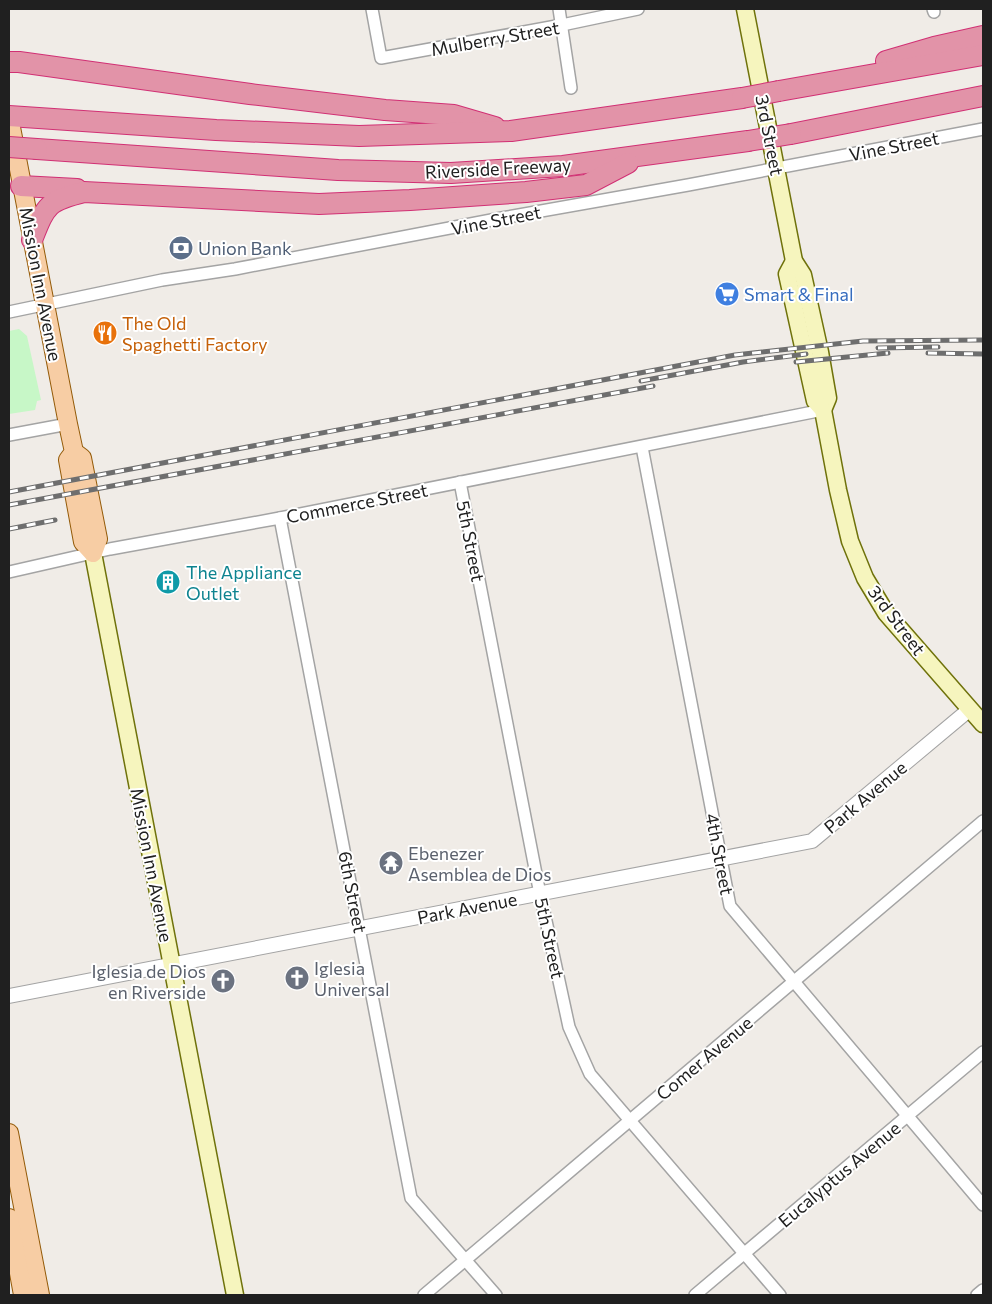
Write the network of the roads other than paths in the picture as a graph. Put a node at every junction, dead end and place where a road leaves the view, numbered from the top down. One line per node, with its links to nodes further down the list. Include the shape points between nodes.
1 (372, 9): 5 (street, Mulberry Street, via 381,58)
2 (559, 9): 5 (street)
3 (638, 9): 5 (street, Mulberry Street)
4 (745, 9): 17 (main road, 3rd Street)
5 (562, 26): 10 (street)
6 (983, 36): 9 (highway, via 934,46)
7 (983, 55): 9 (highway, Riverside Freeway)
8 (9, 62): 14 (highway, via 250,94 454,115)
9 (803, 86): 14 (highway, Riverside Freeway, bridge, via 742,98)
10 (571, 88)
11 (983, 96): 16 (highway, Riverside Freeway, bridge, via 790,134)
12 (9, 116): 14 (highway, Riverside Freeway, via 359,136); 18 (main road, Mission Inn Avenue)
13 (983, 129): 17 (street, Vine Street)
14 (511, 131)
15 (9, 147): 16 (highway, Riverside Freeway, bridge, via 338,170 451,173 563,166)
16 (641, 156): 19 (highway, via 586,184 526,192 410,200 319,204)
17 (777, 169): 21 (street, Vine Street); 23 (main road, 3rd Street, via 794,261 803,274 820,352 828,398)
18 (15, 185): 19 (highway, via 74,188); 20 (main road, Mission Inn Avenue)
19 (84, 192): 20 (highway, via 67,196 47,207)
20 (32, 240): 21 (main road, Mission Inn Avenue)
21 (45, 304): 22 (street, Vine Street); 24 (main road, Mission Inn Avenue)
22 (9, 312)
23 (822, 410): 26 (street, Commerce Street); 31 (main road, 3rd Street, via 850,542 865,578 886,612)
24 (68, 424): 25 (street); 29 (main road, Mission Inn Avenue, via 74,452 82,458 98,540)
25 (9, 434)
26 (642, 447): 27 (street, Commerce Street); 34 (street, 4th Street)
27 (460, 482): 28 (street, Commerce Street); 35 (street, 5th Street)
28 (280, 518): 29 (street, Commerce Street); 36 (street, 6th Street)
29 (93, 553): 30 (street, Commerce Street); 37 (main road, Mission Inn Avenue)
30 (9, 572)
31 (970, 709): 32 (main road, 3rd Street); 34 (street, Park Avenue, via 812,841)
32 (983, 724)
33 (983, 821): 38 (street, Comer Avenue)
34 (721, 860): 35 (street, Park Avenue); 38 (street, 4th Street, via 730,906)
35 (540, 894): 36 (street, Park Avenue); 42 (street, 5th Street, via 569,1028 590,1074)
36 (360, 928): 37 (street, Park Avenue); 47 (street, 6th Street, via 411,1198)
37 (171, 964): 39 (street, Park Avenue); 51 (main road, Mission Inn Avenue)
38 (794, 982): 41 (street, 4th Street); 42 (street, Comer Avenue)
39 (9, 996)
40 (983, 1052): 41 (street, Eucalyptus Avenue)
41 (909, 1115): 44 (street, 4th Street); 46 (street, Eucalyptus Avenue)
42 (630, 1121): 46 (street, 5th Street); 47 (street, Comer Avenue)
43 (9, 1133): 50 (main road)
44 (983, 1204)
45 (9, 1218): 49 (main road)
46 (745, 1254): 54 (street, Eucalyptus Avenue); 55 (street, 5th Street)
47 (466, 1260): 52 (street, Comer Avenue); 53 (street, 6th Street)
48 (983, 1290): 56 (street)
49 (23, 1295)
50 (40, 1295)
51 (235, 1295)
52 (424, 1295)
53 (496, 1295)
54 (694, 1295)
55 (780, 1295)
56 (977, 1295)

